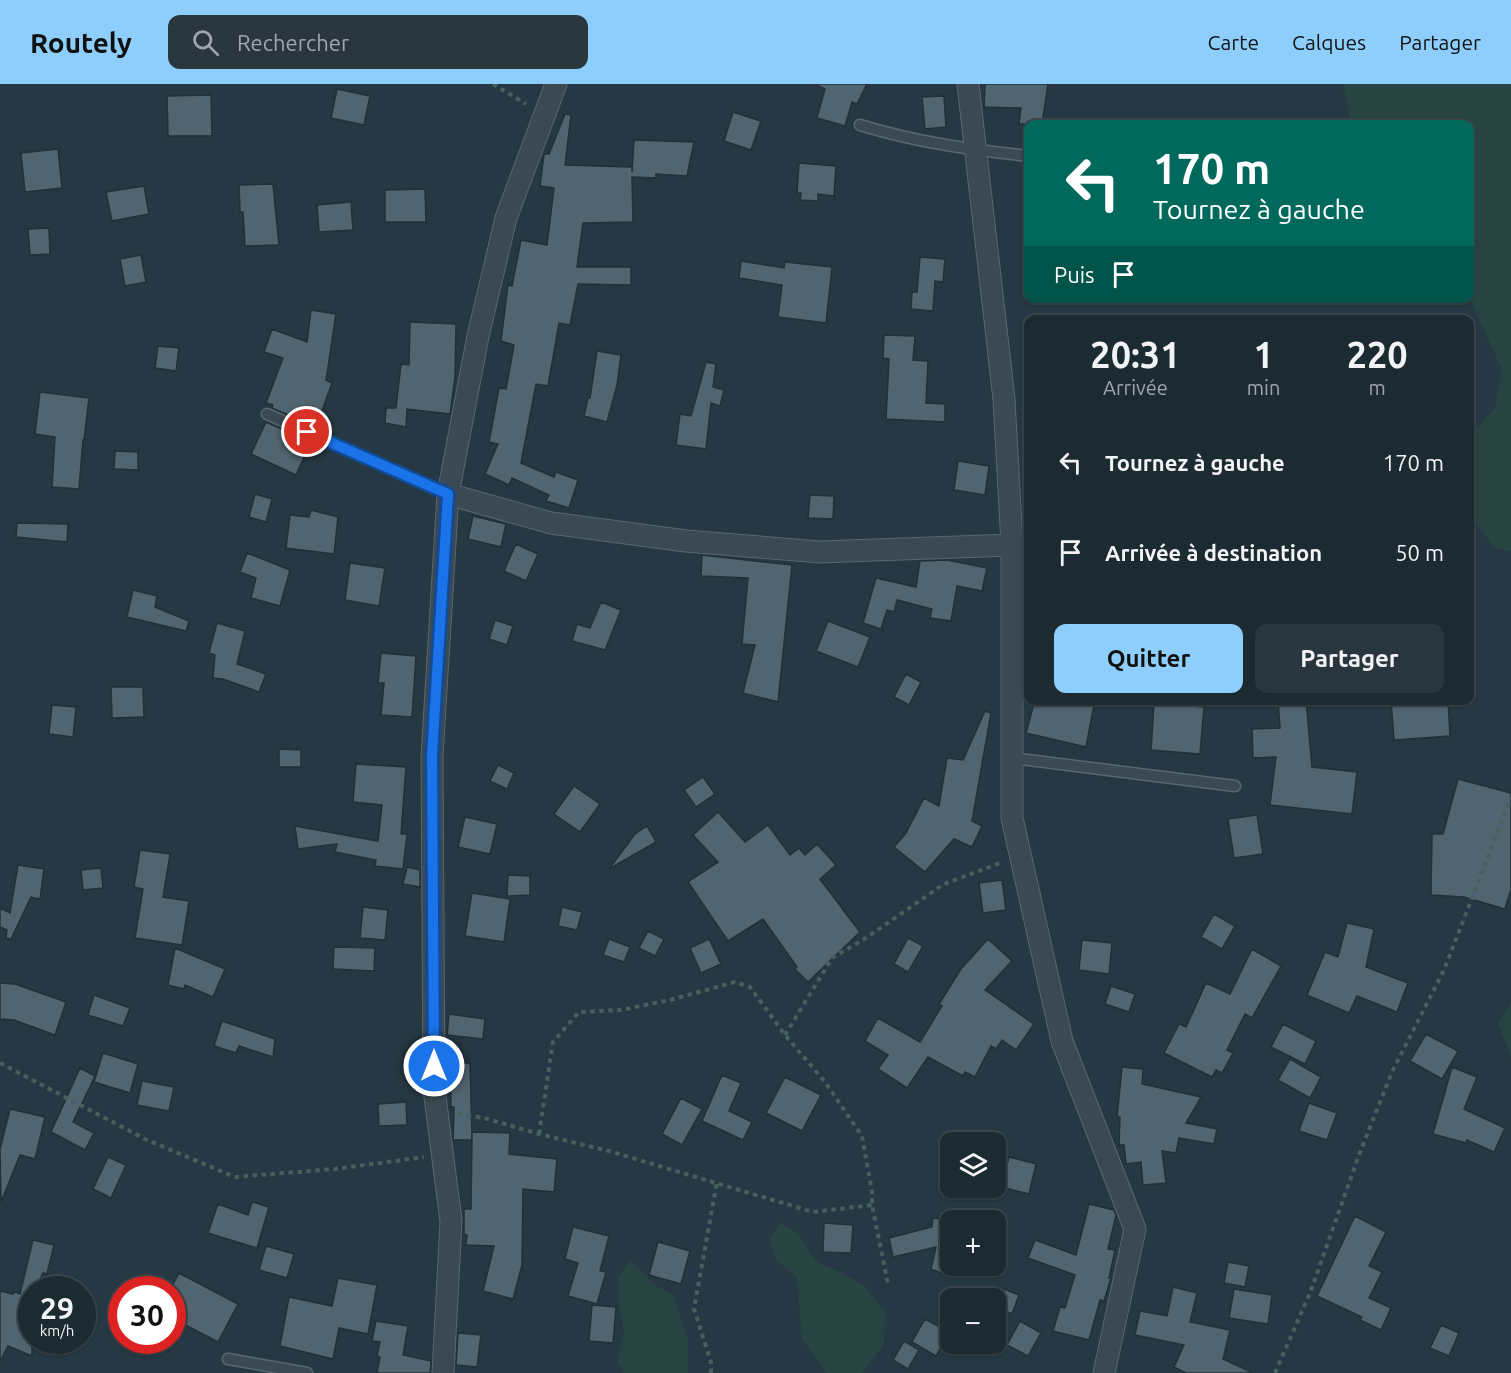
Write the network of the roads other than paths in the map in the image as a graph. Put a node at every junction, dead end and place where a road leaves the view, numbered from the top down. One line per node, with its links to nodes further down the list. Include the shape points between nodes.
1 (556, 84): 7 (street, via 506,218 478,336)
2 (968, 84): 4 (street)
3 (860, 125): 4 (lane)
4 (974, 150): 5 (lane); 8 (street, via 1004,399)
5 (1024, 155)
6 (267, 414): 7 (lane)
7 (448, 494): 8 (street, via 551,523 686,541 820,552); 13 (street, via 432,756 434,1089 451,1221)
8 (1011, 545): 9 (street)
9 (1012, 758): 10 (lane); 14 (street, via 1012,818 1062,1041 1134,1229)
10 (1234, 786)
11 (228, 1359): 12 (lane)
12 (307, 1373)
13 (443, 1373)
14 (1104, 1373)

